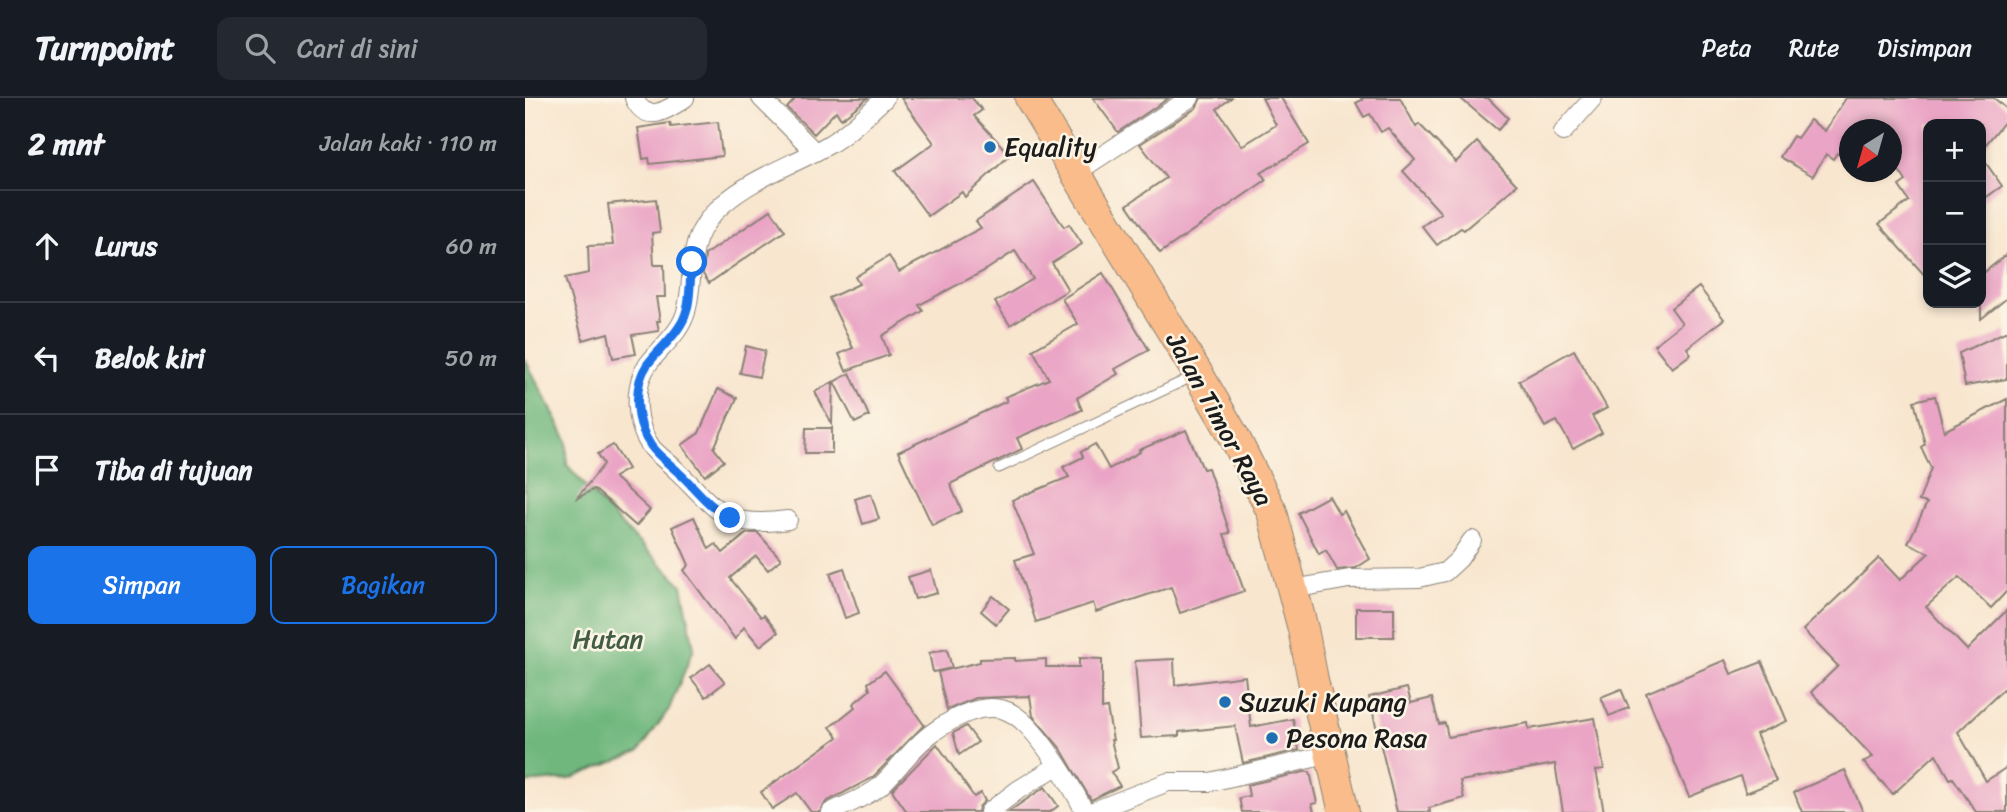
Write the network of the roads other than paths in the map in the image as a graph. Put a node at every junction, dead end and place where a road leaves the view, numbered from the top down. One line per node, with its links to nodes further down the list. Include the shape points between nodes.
1 (634, 98): 2 (street, via 640,108 652,113)
2 (685, 98)
3 (761, 98): 9 (street)
4 (885, 98): 9 (street, via 846,133)
5 (1030, 98): 10 (highway, Jalan Timor Raya)
6 (1189, 98): 10 (street)
7 (1593, 98): 8 (street)
8 (1563, 132)
9 (815, 152): 13 (street, via 731,197 707,221 693,251 683,323 648,364 638,396 643,429 652,449 715,510 750,522)
10 (1077, 172): 11 (highway, Jalan Timor Raya)
11 (1198, 374): 12 (lane); 15 (highway, Jalan Timor Raya, via 1272,512)
12 (999, 468)
13 (788, 520)
14 (1472, 540): 15 (street, via 1445,572 1419,578 1349,579)
15 (1293, 589): 16 (highway, Jalan Timor Raya)
16 (1331, 754): 21 (street, via 1210,782 1168,782); 22 (highway, Jalan Timor Raya)
17 (1057, 766): 18 (street, via 1009,711 984,709 959,716 932,733 878,787); 19 (street); 20 (street)
18 (831, 812)
19 (989, 812)
20 (1085, 812)
21 (1091, 812)
22 (1345, 812)

